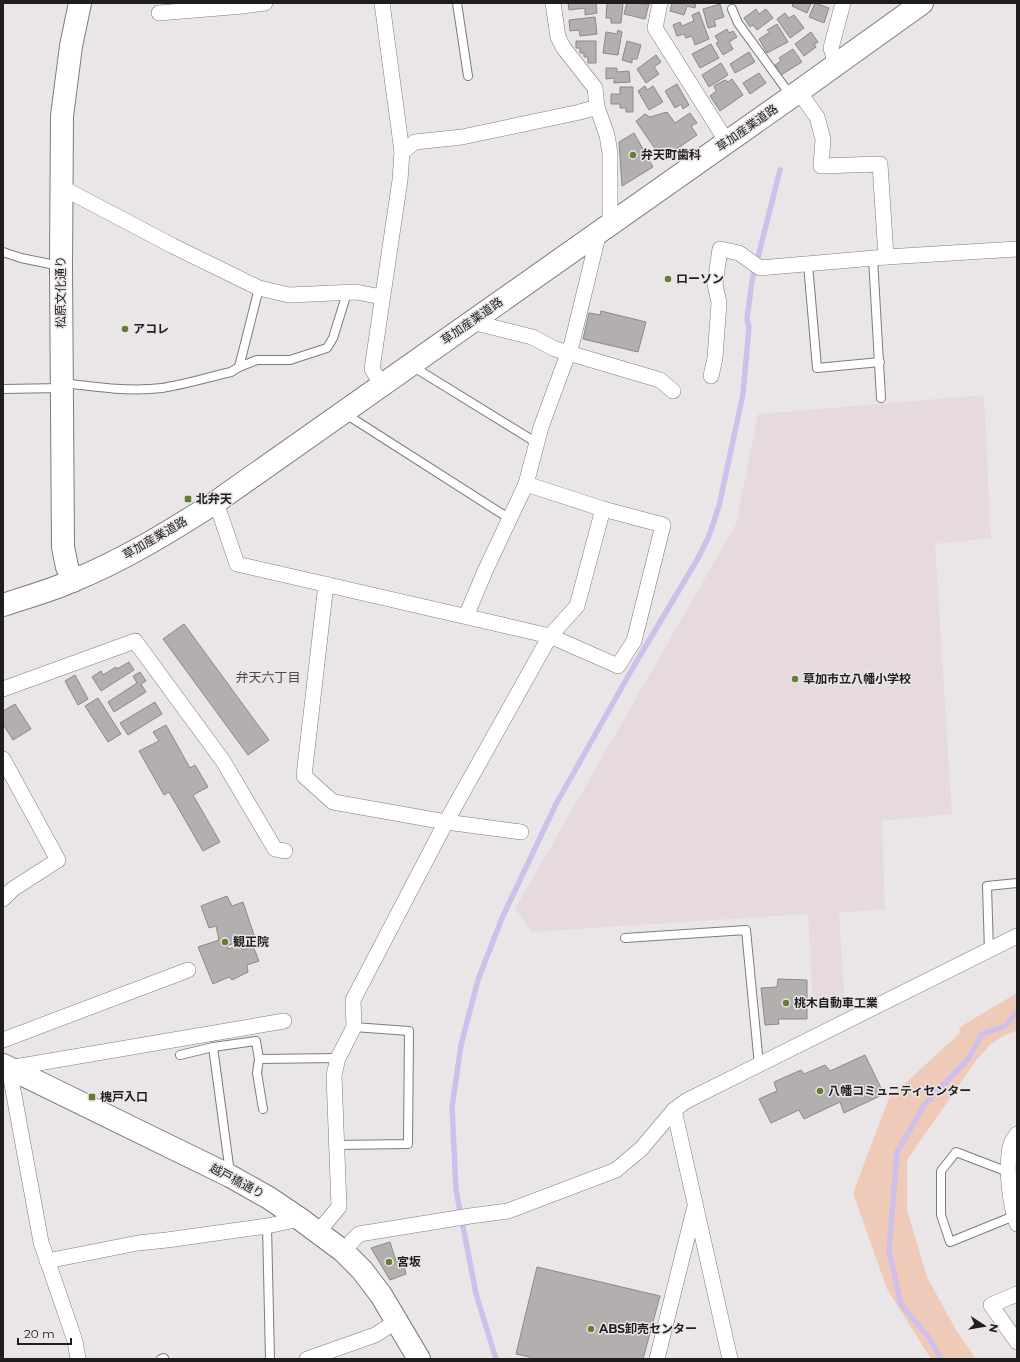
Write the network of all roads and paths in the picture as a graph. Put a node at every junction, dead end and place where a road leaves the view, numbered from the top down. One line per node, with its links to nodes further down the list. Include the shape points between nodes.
1 (80, 3): 17 (street, 松原文化通り, via 71,46 62,116)
2 (265, 3): 10 (street)
3 (382, 3): 16 (street)
4 (457, 3): 12 (lane)
5 (553, 3): 14 (street, via 558,36 563,47 594,88)
6 (660, 3): 15 (street, via 656,28)
7 (922, 3): 11 (street, 草加産業道路)
8 (841, 4): 11 (street, via 830,48)
9 (732, 9): 13 (lane, via 738,23)
10 (159, 13)
11 (836, 65): 13 (street, 草加産業道路)
12 (468, 76)
13 (795, 95): 15 (street, 草加産業道路); 21 (street, via 817,117 823,138 821,166 880,164)
14 (597, 107): 16 (street, via 462,137 415,142); 18 (street, via 610,153)
15 (727, 142): 18 (street, 草加産業道路)
16 (402, 152): 26 (street)
17 (61, 187): 23 (street, 松原文化通り); 24 (street)
18 (604, 228): 27 (street, 草加産業道路); 28 (street)
19 (1017, 249): 21 (street)
20 (3, 252): 23 (lane)
21 (879, 258): 22 (street); 29 (lane)
22 (808, 264): 29 (lane, via 817,368); 32 (street, via 760,268 739,253 720,249 715,284 719,303 715,358)
23 (61, 266): 33 (street, 松原文化通り)
24 (259, 288): 25 (street, via 289,295); 31 (lane)
25 (347, 293): 26 (street, via 356,292); 31 (lane, via 333,338 327,348 290,360 258,360)
26 (382, 297): 34 (street, via 372,369)
27 (472, 322): 28 (street, via 532,337); 30 (street, 草加産業道路)
28 (569, 353): 36 (street, via 660,380); 39 (street)
29 (880, 362): 37 (lane)
30 (410, 365): 34 (street, 草加産業道路); 39 (lane)
31 (239, 367): 33 (lane, via 231,372 162,388)
32 (711, 376)
33 (62, 385): 35 (lane); 44 (street, 松原文化通り, via 63,547)
34 (382, 385): 38 (street, 草加産業道路)
35 (3, 389)
36 (673, 391)
37 (881, 398)
38 (343, 412): 41 (street, 草加産業道路); 43 (lane)
39 (537, 443): 40 (street)
40 (526, 484): 42 (street); 43 (street)
41 (216, 502): 44 (street, 草加産業道路, via 172,530); 45 (street, via 237,564)
42 (603, 510): 48 (street, via 577,606); 48 (street, via 663,526 634,641 618,666)
43 (510, 519): 47 (street)
44 (72, 581): 46 (street, 草加産業道路)
45 (326, 584): 47 (street); 51 (street, via 304,776 333,802)
46 (3, 604)
47 (466, 616): 48 (street)
48 (550, 636): 51 (street)
49 (3, 689): 53 (street, via 135,641 223,761 275,849)
50 (3, 759): 55 (street, via 58,860 13,889)
51 (446, 822): 52 (street); 61 (street, via 353,1000)
52 (521, 832)
53 (285, 851)
54 (1017, 883): 58 (lane, via 987,886)
55 (3, 899)
56 (1017, 936): 58 (street)
57 (625, 938): 67 (lane, via 746,930)
58 (989, 951): 67 (street)
59 (188, 970): 62 (street)
60 (284, 1021): 68 (street)
61 (354, 1027): 65 (street); 72 (lane, via 409,1031 408,1144)
62 (3, 1040)
63 (213, 1047): 64 (lane); 66 (lane, via 256,1042); 74 (lane)
64 (180, 1055)
65 (338, 1058): 66 (lane); 72 (street, via 334,1075)
66 (259, 1059): 69 (lane, via 257,1073)
67 (759, 1065): 70 (street, via 686,1101)
68 (6, 1066): 74 (street, 越戸橋通り); 81 (street)
69 (263, 1109)
70 (674, 1110): 75 (street); 80 (street, via 641,1150 616,1170 508,1211 359,1234)
71 (1017, 1134): 73 (street, via 1011,1144)
72 (336, 1145): 79 (street, via 339,1208)
73 (1008, 1172): 77 (street); 77 (lane, via 956,1152 941,1171 940,1215 950,1242)
74 (230, 1176): 76 (street, 越戸橋通り)
75 (695, 1207): 89 (street); 90 (street)
76 (300, 1219): 78 (street); 79 (street, 越戸橋通り)
77 (1016, 1220)
78 (266, 1226): 81 (street, via 138,1243); 86 (lane)
79 (318, 1232): 80 (street, 越戸橋通り)
80 (343, 1251): 83 (street, 越戸橋通り, via 372,1282)
81 (47, 1261): 85 (street, via 75,1341)
82 (1017, 1294): 84 (street, via 991,1305)
83 (397, 1321): 87 (street, via 375,1335); 88 (street, 越戸橋通り)
84 (1017, 1342)
85 (78, 1359)
86 (270, 1359)
87 (307, 1359)
88 (419, 1359)
89 (657, 1359)
90 (730, 1359)

